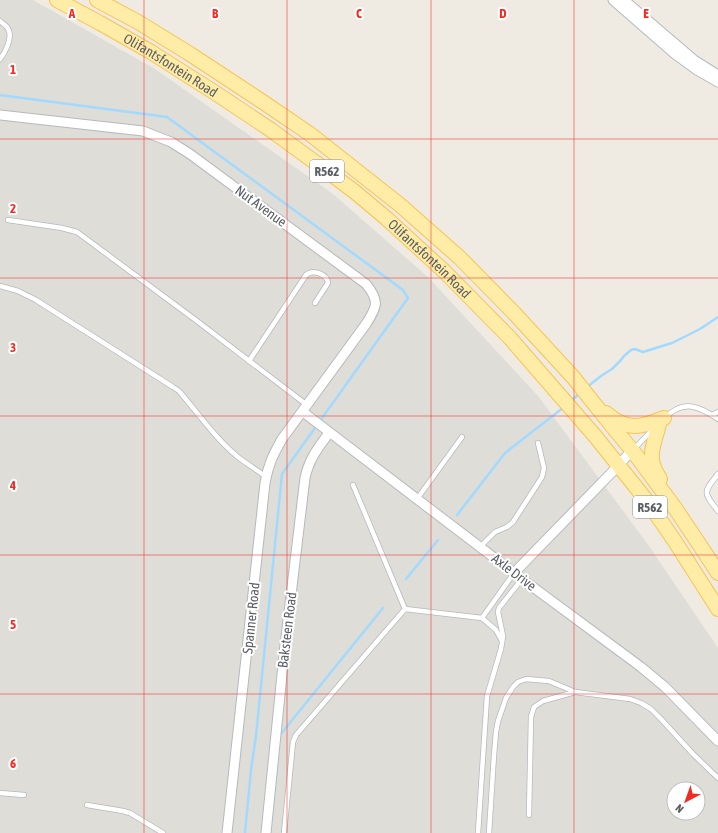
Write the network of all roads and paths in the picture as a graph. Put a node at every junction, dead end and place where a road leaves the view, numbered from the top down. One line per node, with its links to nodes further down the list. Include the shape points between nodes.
1 (57, 0): 24 (main road, Olifantsfontein Road / R562, via 151,52 217,94 355,192 449,276 510,338)
2 (97, 0): 14 (main road, Olifantsfontein Road / R562, via 138,22 257,98 310,134 372,182 460,258 514,312)
3 (614, 0): 8 (street, via 675,54)
4 (624, 0): 7 (street, via 690,57)
5 (0, 21): 6 (lane, via 10,32 10,38)
6 (0, 59)
7 (718, 75)
8 (718, 82)
9 (0, 115): 15 (street, Nut Avenue, via 143,131 163,138 190,154 366,284 375,297 374,312)
10 (8, 220): 13 (lane, via 77,232)
11 (0, 286): 26 (lane, via 36,300 169,384 227,447)
12 (315, 303): 13 (lane, via 328,280 313,272 306,275)
13 (249, 361): 15 (lane)
14 (591, 399): 19 (main road, via 610,416 628,426); 23 (main road, Olifantsfontein Road / R562)
15 (305, 409): 20 (street, Axle Drive); 26 (street, Spanner Road, via 273,454)
16 (718, 412): 17 (lane)
17 (712, 415): 18 (lane); 19 (lane, via 703,409 688,406 678,408)
18 (718, 419)
19 (661, 421): 23 (lane); 31 (main road, via 652,461)
20 (326, 430): 30 (street, Axle Drive); 50 (street, Baksteen Road, via 310,461 305,478)
21 (462, 437): 30 (lane)
22 (538, 443): 33 (lane, via 544,468 542,477 513,522 494,532)
23 (632, 450): 24 (street); 31 (main road, Olifantsfontein Road / R562)
24 (618, 466): 34 (street); 38 (main road, Olifantsfontein Road / R562, via 647,501)
25 (718, 474): 28 (lane)
26 (266, 477): 49 (street, Spanner Road)
27 (718, 478): 28 (lane)
28 (712, 481): 32 (lane, via 706,491 709,500)
29 (353, 485): 37 (lane)
30 (417, 499): 33 (street, Axle Drive)
31 (675, 508): 35 (main road, Olifantsfontein Road / R562)
32 (718, 511)
33 (480, 547): 34 (street, Axle Drive)
34 (514, 573): 36 (street, Axle Drive); 39 (lane)
35 (718, 573)
36 (522, 579): 40 (lane, via 499,608); 42 (street, Axle Drive, via 642,667)
37 (405, 609): 39 (lane); 51 (lane, via 296,736 293,742)
38 (718, 609)
39 (482, 618): 40 (lane, via 496,630)
40 (502, 641): 52 (lane, via 487,696)
41 (575, 692): 43 (lane, via 630,699 651,709); 47 (lane, via 543,701 534,707 531,717); 53 (lane, via 549,681 526,679 518,682 506,698 496,732)
42 (718, 741)
43 (718, 778)
44 (0, 793): 45 (lane)
45 (24, 795)
46 (87, 805): 48 (lane, via 130,813)
47 (529, 815)
48 (163, 833)
49 (227, 833)
50 (266, 833)
51 (284, 833)
52 (478, 833)
53 (489, 833)

